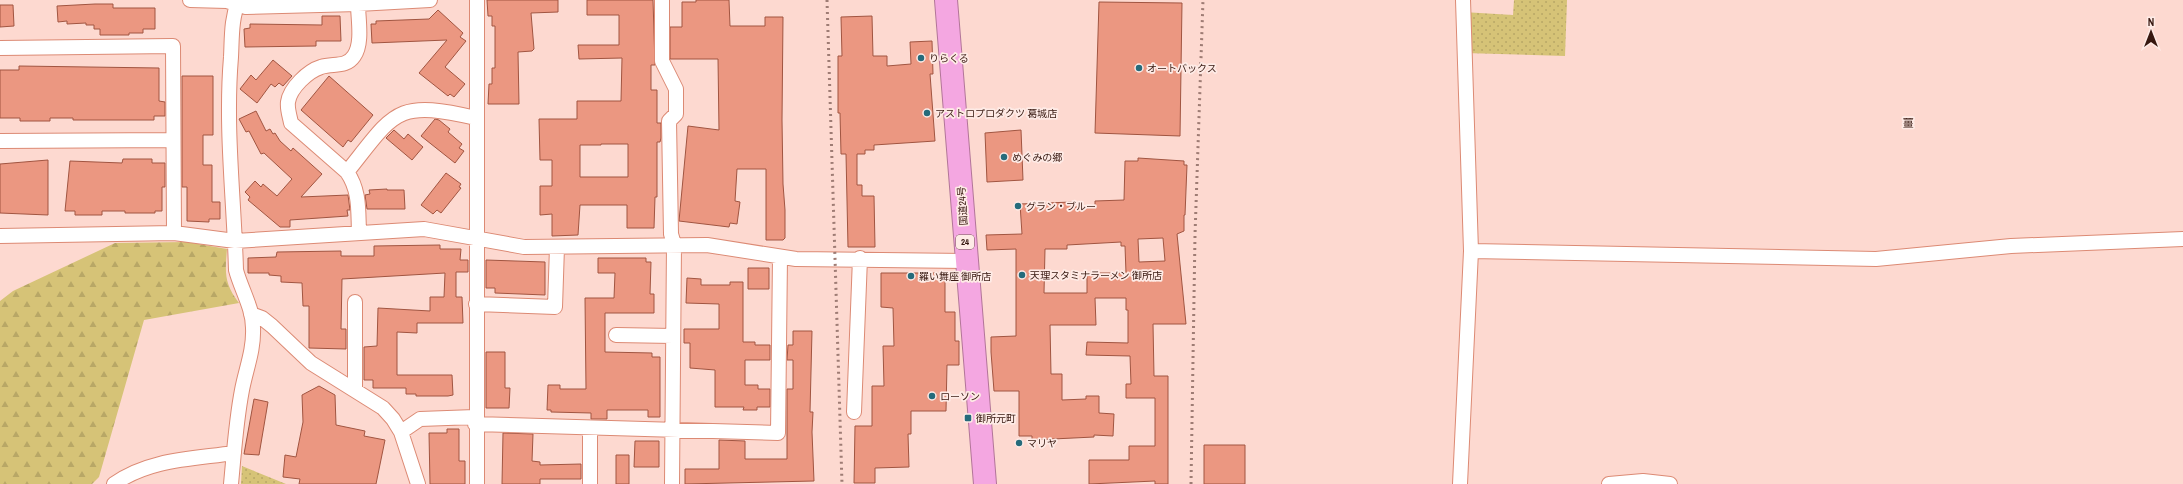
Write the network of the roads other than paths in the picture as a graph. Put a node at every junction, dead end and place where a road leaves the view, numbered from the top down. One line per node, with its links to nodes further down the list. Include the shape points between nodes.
1 (190, 0): 7 (street)
2 (430, 0): 8 (street)
3 (477, 0): 10 (street)
4 (662, 0): 20 (street, via 662,61 676,89 676,114 669,121 671,234)
5 (946, 0): 25 (highway, 国道24号 / 24)
6 (1463, 0): 22 (street)
7 (238, 2): 8 (street, via 246,7); 19 (street, via 234,16 228,98 228,146)
8 (358, 4): 13 (street, via 358,43 354,56 343,65 314,69 291,93 288,102 291,123)
9 (0, 48): 11 (street, via 173,46)
10 (476, 118): 13 (street, via 422,108 400,114 385,124); 17 (street)
11 (173, 140): 12 (street); 15 (street)
12 (0, 141)
13 (347, 172): 14 (street, via 356,188)
14 (359, 232): 17 (street, via 424,229); 19 (street)
15 (174, 233): 16 (street); 19 (street)
16 (0, 236)
17 (476, 237): 21 (street, via 508,245); 27 (street)
18 (2183, 239): 22 (street, via 2011,246 1876,259)
19 (235, 242): 28 (street, via 236,270)
20 (674, 244): 21 (street); 23 (street, via 728,248); 30 (street)
21 (557, 247): 27 (street, via 555,307)
22 (1470, 252): 45 (street)
23 (780, 257): 24 (street); 35 (street, via 778,433)
24 (860, 258): 25 (street); 32 (street)
25 (966, 261): 44 (highway, 国道24号 / 24)
26 (355, 302): 31 (street)
27 (476, 304): 33 (street)
28 (252, 314): 31 (street, via 272,326 311,363); 37 (street, via 252,345 239,408)
29 (616, 335): 30 (street)
30 (673, 336): 35 (street)
31 (355, 390): 36 (street, via 383,408)
32 (854, 412)
33 (475, 421): 34 (street); 36 (street, via 420,418); 41 (street)
34 (590, 428): 35 (street); 42 (street)
35 (672, 431): 43 (street)
36 (401, 432): 40 (street)
37 (234, 453): 38 (street, via 165,462 142,469); 39 (street)
38 (114, 484)
39 (231, 484)
40 (418, 484)
41 (477, 484)
42 (590, 484)
43 (672, 484)
44 (985, 484)
45 (1460, 484)
46 (1609, 484): 47 (street, via 1643,481)
47 (1670, 484)

